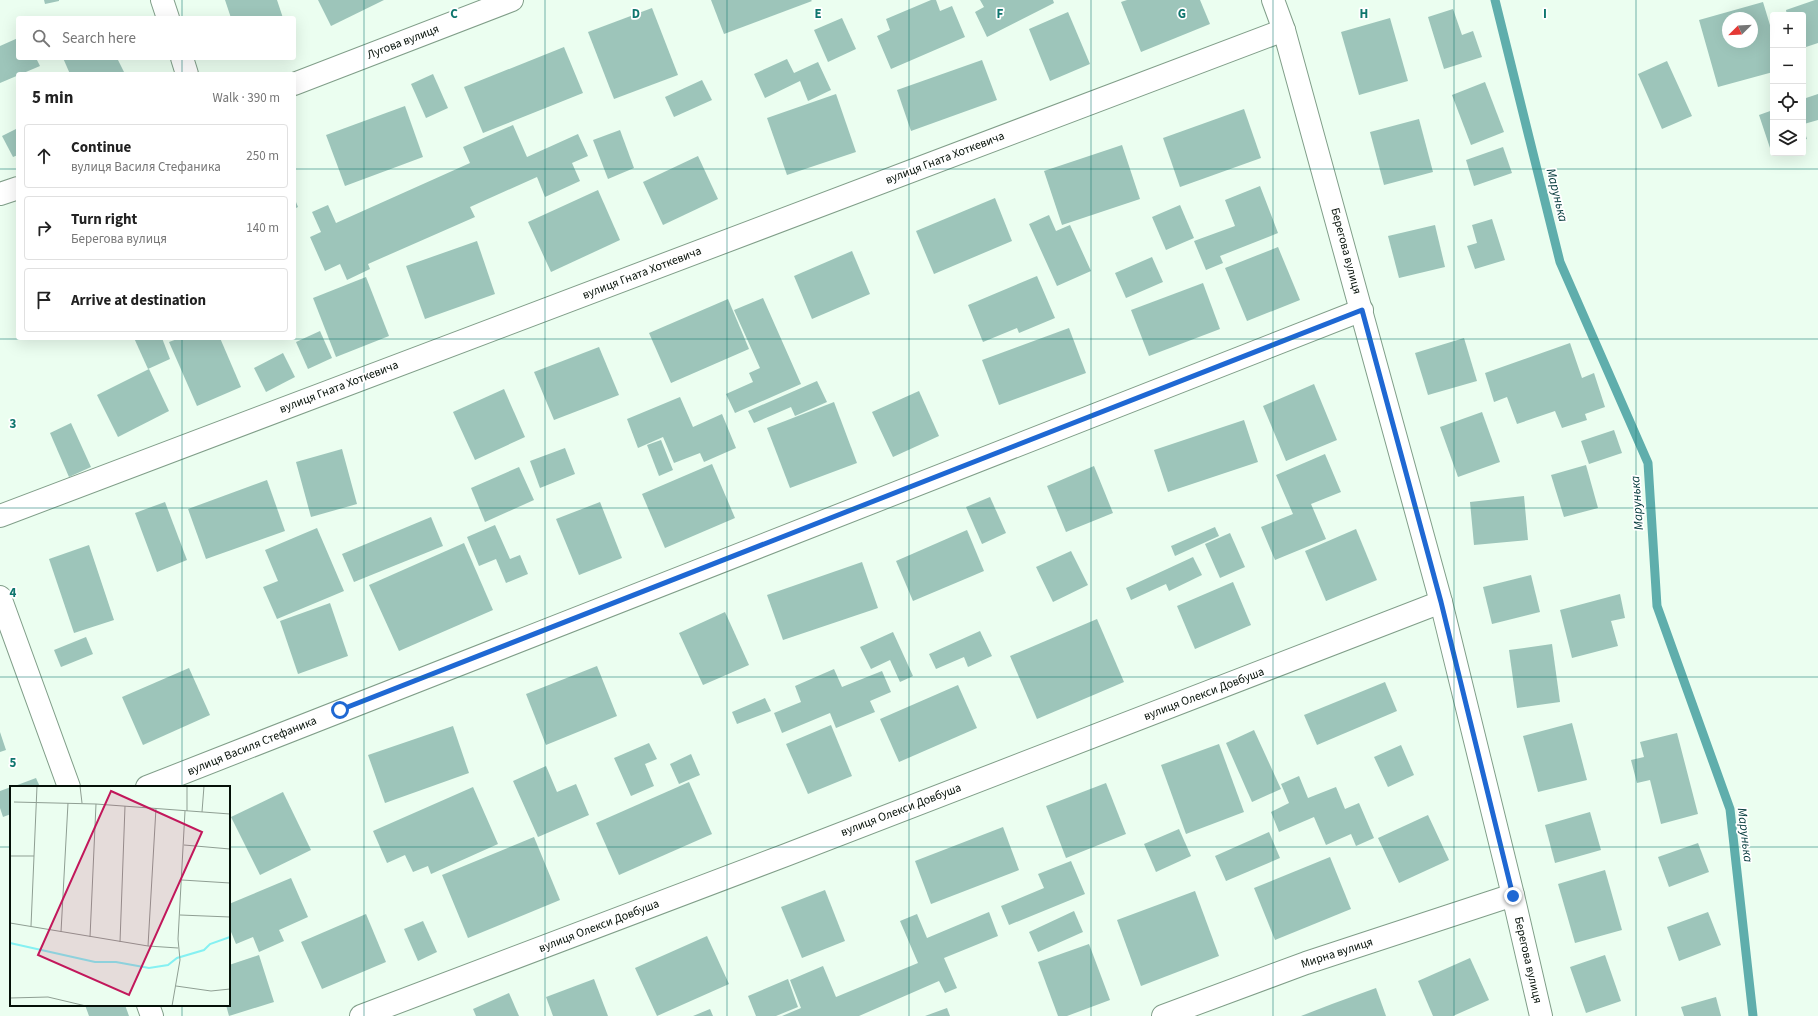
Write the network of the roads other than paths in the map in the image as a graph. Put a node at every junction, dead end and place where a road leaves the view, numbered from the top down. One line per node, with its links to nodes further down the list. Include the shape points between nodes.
1 (162, 0): 4 (street)
2 (512, 0): 8 (street, Лугова вулиця)
3 (1273, 0): 5 (street, Берегова вулиця)
4 (167, 16)
5 (1284, 30): 11 (street, Берегова вулиця); 12 (street, вулиця Гната Хоткевича)
6 (183, 60): 7 (street)
7 (187, 72)
8 (296, 83)
9 (16, 189): 10 (street)
10 (0, 194)
11 (1362, 310): 14 (street, Берегова вулиця); 16 (street, вулиця Василя Стефаника)
12 (0, 516)
13 (0, 597): 15 (street)
14 (1441, 602): 17 (street, Берегова вулиця); 20 (street, вулиця Олекси Довбуша)
15 (69, 786)
16 (150, 786)
17 (1513, 896): 21 (street, Мирна вулиця, via 1306,963); 22 (street, Берегова вулиця)
18 (148, 1006): 19 (street)
19 (152, 1016)
20 (361, 1016)
21 (1163, 1016)
22 (1541, 1016)

